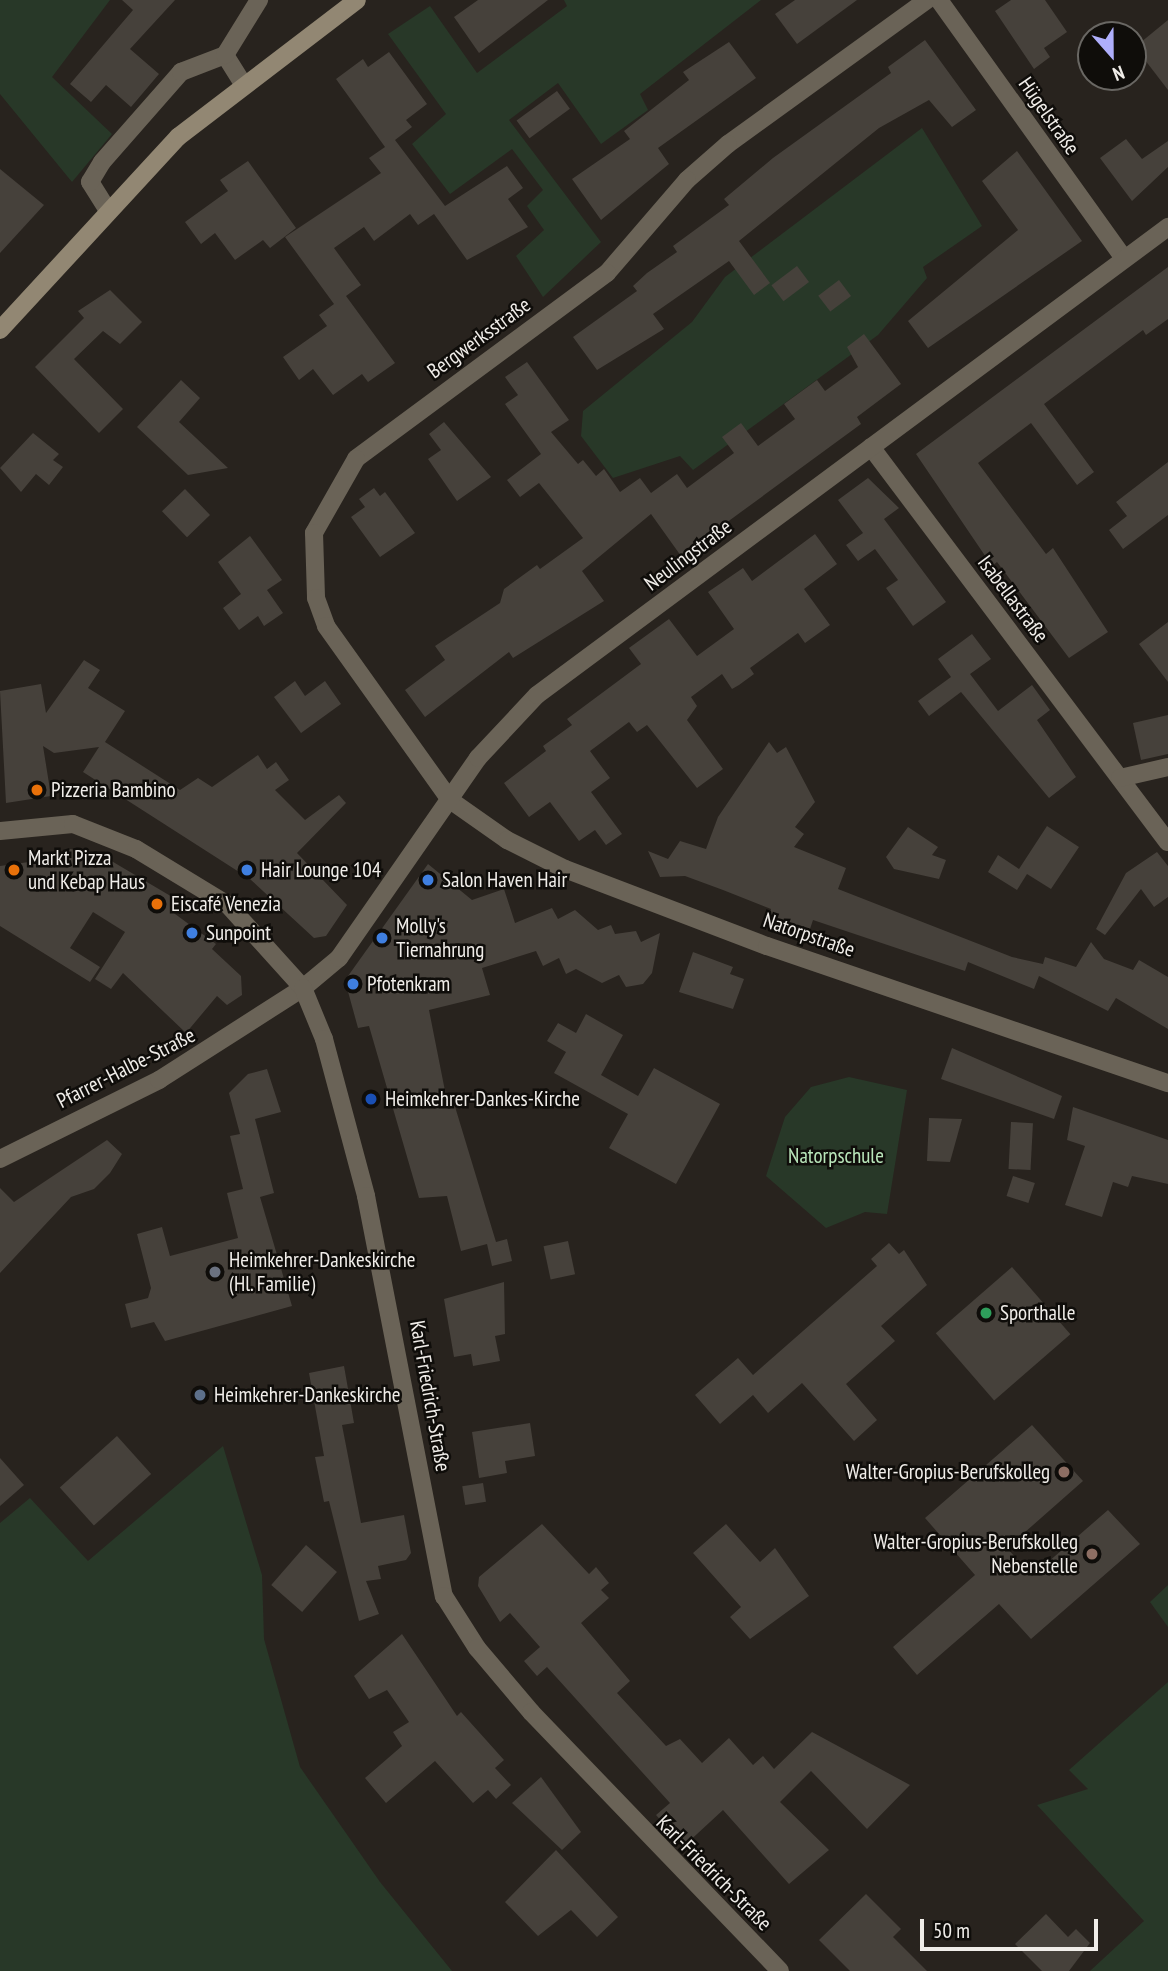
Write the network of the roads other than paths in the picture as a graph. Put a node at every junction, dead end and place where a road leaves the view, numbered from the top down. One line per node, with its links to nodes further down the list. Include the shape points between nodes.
1 (259, 0): 5 (street)
2 (358, 0): 6 (main road)
3 (927, 0): 14 (street, Bergwerksstraße, via 728,145 687,180 607,272 365,452 326,503 310,555 321,616)
4 (939, 0): 9 (street, Hügelstraße)
5 (225, 55): 6 (street); 7 (street, via 181,72 102,162 90,182)
6 (244, 85): 7 (main road, via 178,137)
7 (107, 209): 10 (main road)
8 (1168, 227): 9 (street, Neulingstraße)
9 (1123, 257): 11 (street, Neulingstraße)
10 (0, 330)
11 (871, 447): 13 (street, Isabellastraße); 14 (street, Neulingstraße, via 537,695 502,727)
12 (1168, 767): 13 (street)
13 (1120, 778): 16 (street, Isabellastraße)
14 (450, 800): 17 (street, Neulingstraße, via 339,958); 18 (street, Natorpstraße, via 507,840 565,869 767,946)
15 (0, 831): 17 (street, Karl-Friedrich-Straße, via 73,824 136,849 228,905)
16 (1168, 842)
17 (303, 988): 19 (street, Pfarrer-Halbe-Straße, via 159,1080); 20 (street, Karl-Friedrich-Straße, via 324,1039 366,1196 444,1596 477,1648 531,1712)
18 (1168, 1083)
19 (0, 1159)
20 (780, 1971)

